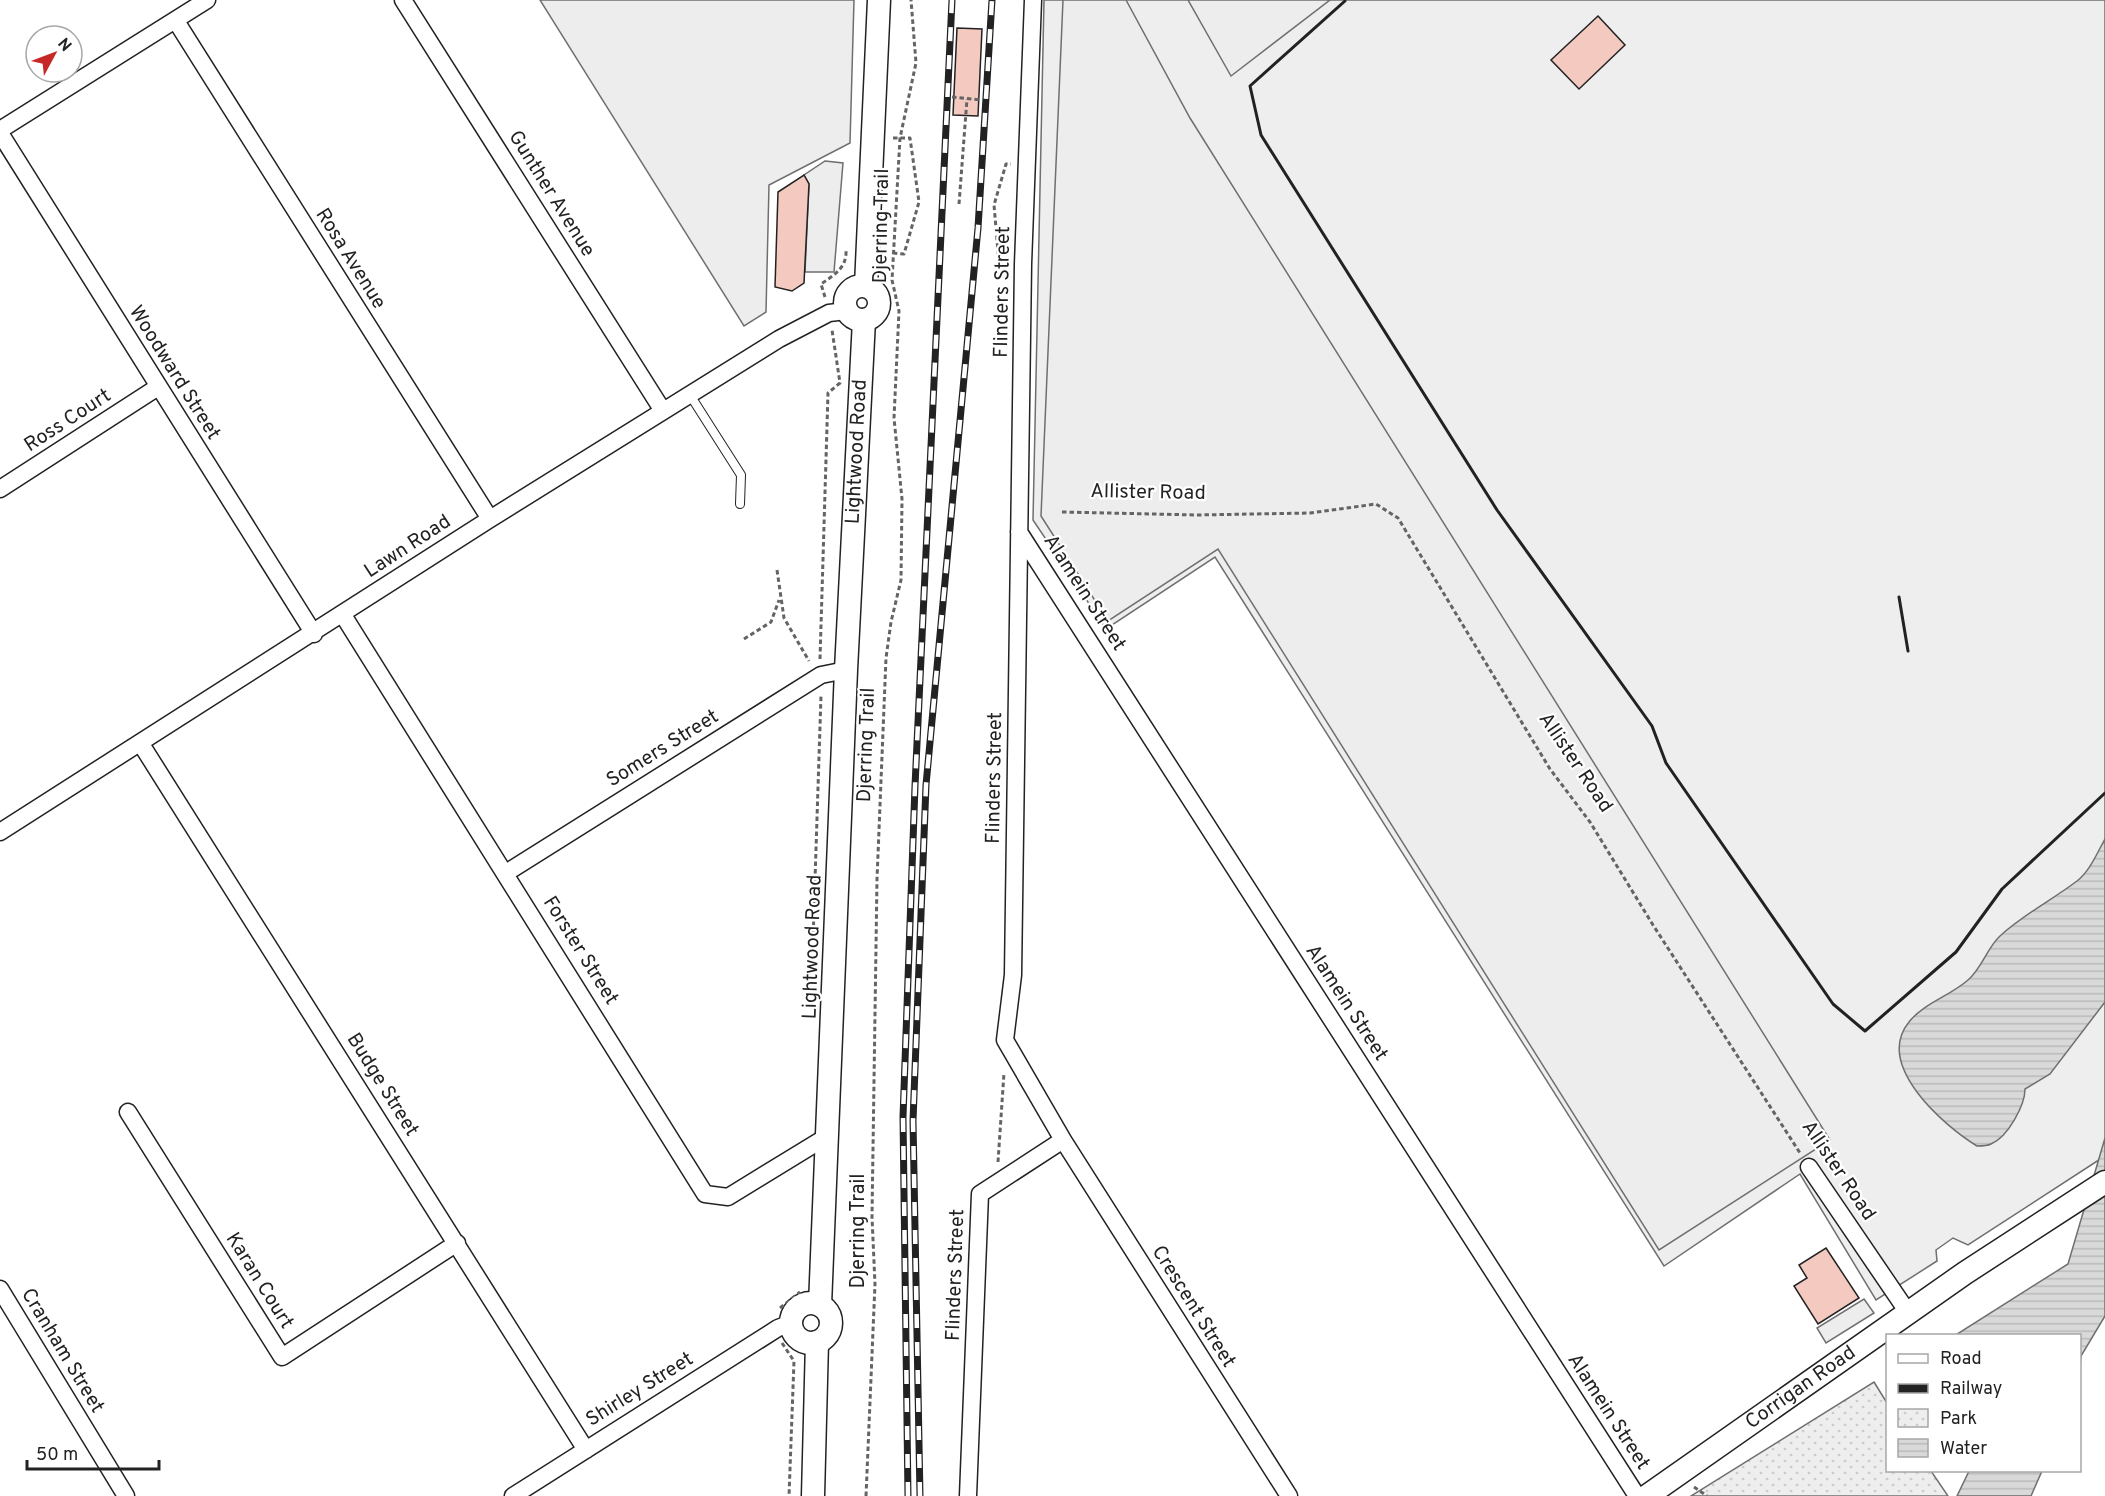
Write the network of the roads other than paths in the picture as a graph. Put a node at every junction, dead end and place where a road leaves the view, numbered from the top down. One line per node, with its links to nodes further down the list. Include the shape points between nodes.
1 (207, 0): 5 (street)
2 (403, 0): 11 (street, Gunther Avenue)
3 (879, 0): 8 (main road, via 866,286 855,287 846,294)
4 (1033, 0): 15 (street, Flinders Street, via 1023,264)
5 (176, 21): 6 (street); 14 (street, Rosa Avenue)
6 (0, 131): 7 (street, Woodward Street)
7 (5, 152): 9 (street, Woodward Street)
8 (855, 316): 10 (street, Lawn Road, via 830,314 779,339); 18 (main road, Lightwood Road)
9 (158, 387): 12 (street, Ross Court); 17 (street, Woodward Street)
10 (690, 395): 11 (street, Lawn Road); 13 (lane, via 741,475)
11 (663, 411): 14 (street, Lawn Road)
12 (0, 489)
13 (740, 504)
14 (490, 519): 16 (street, Lawn Road)
15 (1019, 532): 24 (street, Flinders Street, via 1013,975 1005,1040); 40 (street, Alamein Street)
16 (343, 615): 17 (street, Lawn Road); 21 (street, Forster Street)
17 (314, 634): 19 (street, Lawn Road)
18 (846, 670): 21 (street, Somers Street, via 821,675); 23 (main road, Lightwood Road)
19 (141, 744): 20 (street, Lawn Road); 27 (street, Budge Street)
20 (0, 832)
21 (506, 873): 23 (street, Forster Street, via 705,1194 728,1197)
22 (128, 1112): 27 (street, Karan Court, via 282,1357)
23 (826, 1137): 29 (main road, Lightwood Road)
24 (1062, 1140): 38 (street, Flinders Street, via 980,1194); 39 (street, Crescent Street)
25 (1809, 1167): 30 (street, Allister Road)
26 (2096, 1188): 30 (main road, Corrigan Road)
27 (457, 1243): 33 (street, Budge Street)
28 (0, 1290): 35 (street, Cranham Street)
29 (819, 1305): 31 (main road, via 801,1306); 32 (main road, via 831,1321 828,1334)
30 (1909, 1314): 34 (main road, Corrigan Road)
31 (785, 1325): 32 (main road, via 799,1339); 33 (street, Shirley Street)
32 (818, 1342): 37 (main road)
33 (586, 1450): 36 (street, Shirley Street)
34 (1658, 1493)
35 (126, 1496)
36 (513, 1496)
37 (813, 1496)
38 (968, 1496)
39 (1288, 1496)
40 (1637, 1496)

